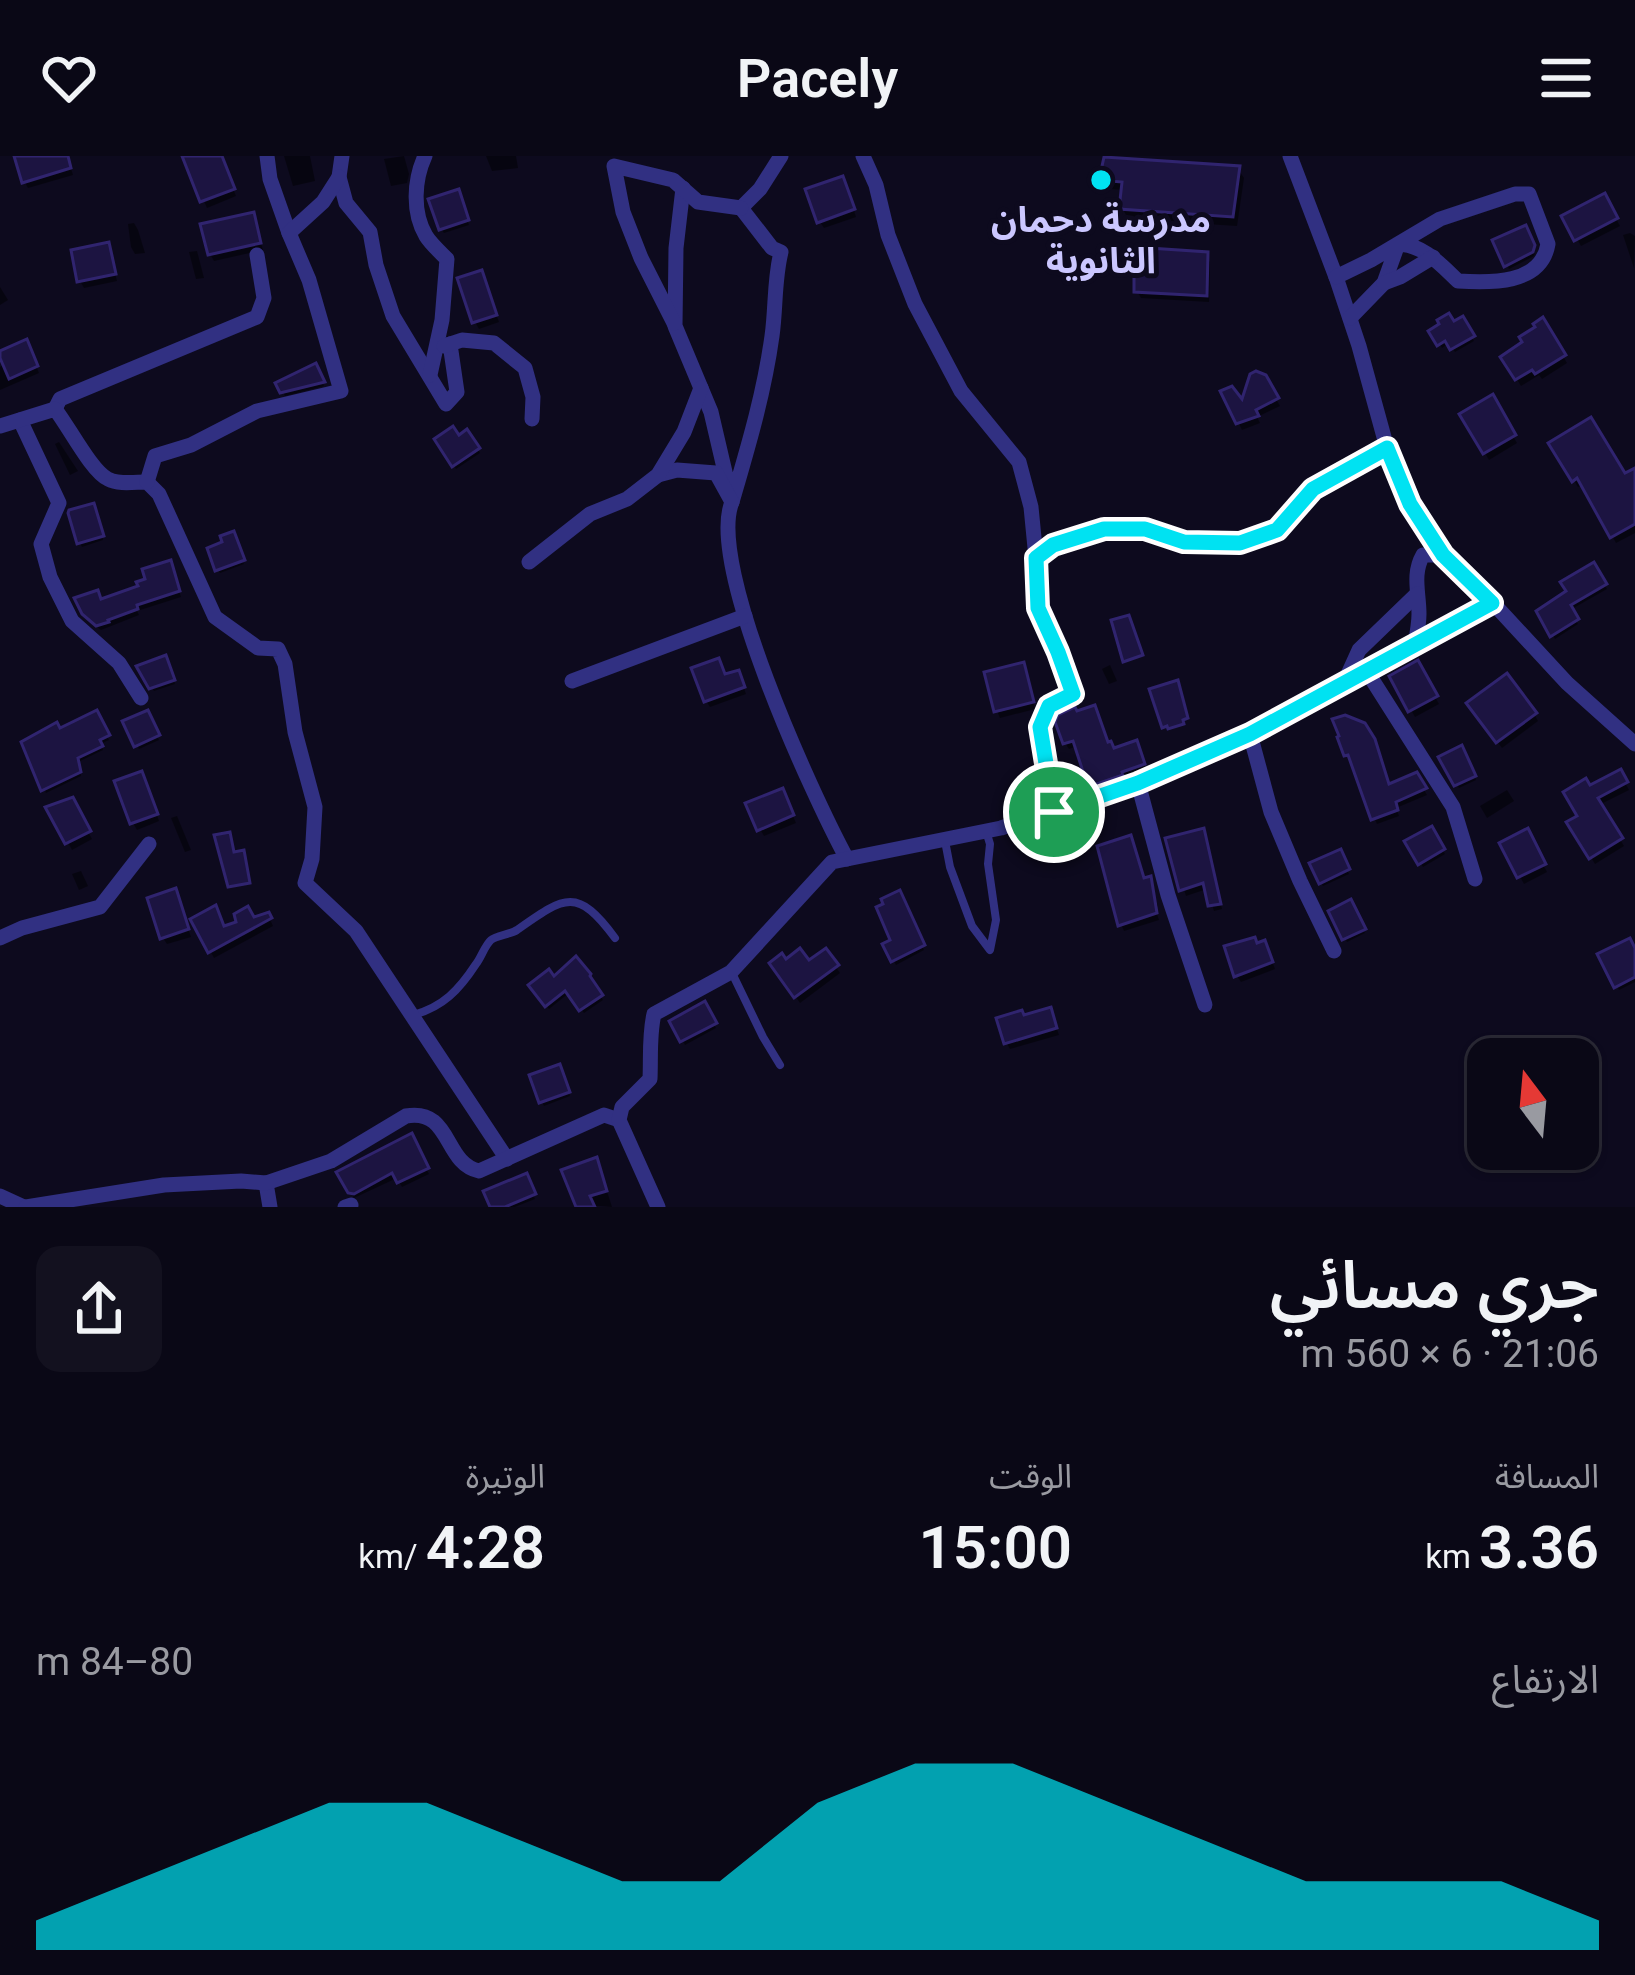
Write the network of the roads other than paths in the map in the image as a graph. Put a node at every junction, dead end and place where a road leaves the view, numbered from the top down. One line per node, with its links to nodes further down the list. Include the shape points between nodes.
1 (267, 156): 10 (street)
2 (342, 156): 7 (street)
3 (425, 156): 18 (street, via 416,208 426,237 447,259)
4 (781, 156): 9 (street)
5 (863, 156): 30 (street, via 915,304 961,391 1019,462)
6 (1290, 156): 14 (street)
7 (339, 177): 10 (street); 19 (street, via 346,202 370,232 393,316)
8 (682, 188): 9 (street, via 698,202); 17 (street); 17 (street, via 614,166 623,212)
9 (741, 208): 28 (street, via 781,252 757,420)
10 (290, 233): 27 (street, via 341,391 257,411 155,456)
11 (1398, 244): 13 (street); 13 (street, via 1440,219 1516,194 1528,194 1548,244 1540,264 1492,283 1458,281); 14 (street); 15 (street)
12 (257, 255): 21 (street, via 264,298 256,317 60,399)
13 (1433, 257): 15 (street)
14 (1336, 277): 16 (street)
15 (1384, 283): 16 (street)
16 (1350, 318): 25 (street)
17 (675, 326): 20 (street)
18 (443, 346): 19 (street); 19 (street, via 457,392 446,404); 22 (street, via 494,343 525,368)
19 (430, 375)
20 (700, 388): 26 (street); 28 (street)
21 (55, 409): 23 (street); 27 (street, via 95,470 112,482)
22 (532, 419)
23 (20, 420): 24 (street); 39 (street, via 59,503 41,544 50,577 72,621 119,664)
24 (0, 426)
25 (1387, 448): 29 (street); 30 (street, via 1313,489 1277,530 1240,543 1104,529)
26 (658, 475): 28 (street, via 716,473); 31 (street)
27 (147, 482): 54 (street, via 214,616 258,648 278,649 315,807 305,883 356,931)
28 (732, 502): 34 (street, via 727,543)
29 (1443, 555): 32 (street, via 1424,554); 33 (street)
30 (1036, 558): 43 (street, via 1038,608 1073,694 1049,706 1040,727)
31 (530, 562)
32 (1417, 594): 35 (street); 38 (street, via 1359,650)
33 (1492, 603): 35 (street); 41 (street)
34 (745, 616): 37 (street); 47 (street)
35 (1415, 644): 36 (street)
36 (1366, 670): 38 (street); 48 (street, via 1453,807)
37 (572, 681)
38 (1344, 683): 40 (street)
39 (141, 698)
40 (1250, 734): 42 (street); 51 (street, via 1271,812)
41 (1635, 743)
42 (1138, 783): 43 (street); 53 (street)
43 (1054, 812): 44 (street)
44 (986, 831): 45 (street); 45 (lane, via 996,920 990,950 972,926)
45 (944, 840): 47 (street)
46 (149, 844): 49 (street, via 100,907)
47 (847, 859): 52 (street, via 832,862)
48 (1475, 879)
49 (0, 938)
50 (615, 938): 54 (lane, via 582,903 548,907 490,940 454,994)
51 (1334, 951)
52 (731, 972): 55 (lane); 56 (street, via 654,1014 650,1079)
53 (1204, 1005)
54 (411, 1015): 57 (street)
55 (780, 1065)
56 (619, 1120): 57 (street, via 604,1115); 62 (street)
57 (508, 1160): 58 (street, via 471,1170 433,1119 419,1114)
58 (266, 1183): 60 (street, via 164,1185); 61 (street)
59 (0, 1196): 60 (street)
60 (25, 1207)
61 (270, 1207)
62 (658, 1207)

